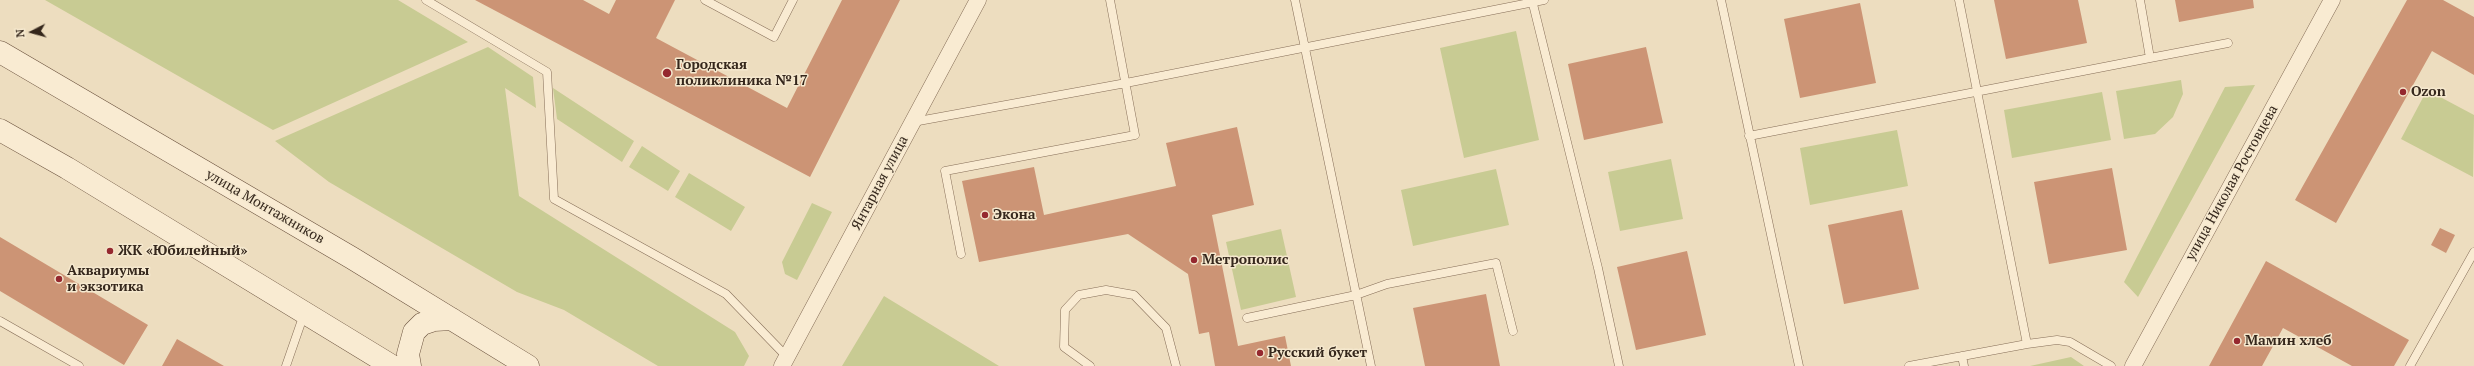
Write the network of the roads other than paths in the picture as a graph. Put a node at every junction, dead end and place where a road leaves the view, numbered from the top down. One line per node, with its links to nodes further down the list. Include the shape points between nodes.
1 (426, 0): 32 (lane, via 547,72 554,199 726,294)
2 (705, 0): 3 (lane, via 774,37)
3 (793, 0)
4 (978, 0): 19 (street, Янтарная улица)
5 (1110, 0): 17 (lane)
6 (1295, 0): 14 (lane)
7 (1544, 0): 12 (lane)
8 (1721, 0): 21 (lane)
9 (1958, 0): 18 (lane)
10 (2140, 0): 16 (lane)
11 (2332, 0): 46 (street, улица Николая Ростовцева)
12 (1532, 1): 14 (lane); 41 (lane, via 1598,268)
13 (2228, 43): 16 (lane)
14 (1305, 48): 17 (lane); 24 (lane)
15 (0, 52): 27 (main road, улица Монтажников)
16 (2150, 58): 18 (lane)
17 (1126, 83): 19 (lane); 23 (lane, via 1135,134 945,171)
18 (1976, 93): 21 (lane); 30 (lane)
19 (913, 122): 32 (street, Янтарная улица)
20 (0, 130): 25 (main road, via 67,168)
21 (1750, 136): 42 (lane)
22 (2474, 252): 47 (lane)
23 (961, 254)
24 (1356, 295): 26 (lane); 29 (lane, via 1388,284 1496,263); 40 (lane)
25 (304, 314): 34 (lane); 35 (main road)
26 (1247, 318)
27 (452, 319): 36 (main road, via 422,324 414,332 408,354); 37 (main road, улица Монтажников)
28 (0, 321): 33 (lane)
29 (1513, 331)
30 (2026, 344): 31 (lane); 45 (lane, via 2057,340 2070,342)
31 (1962, 356): 43 (lane); 44 (lane)
32 (784, 361)
33 (79, 366)
34 (286, 366)
35 (392, 366)
36 (410, 366)
37 (528, 366)
38 (1090, 366): 39 (lane, via 1064,347 1065,310 1080,295 1106,290 1134,294 1166,328)
39 (1176, 366)
40 (1371, 366)
41 (1619, 366)
42 (1799, 366)
43 (1909, 366)
44 (1964, 366)
45 (2111, 366)
46 (2133, 366)
47 (2410, 366)

